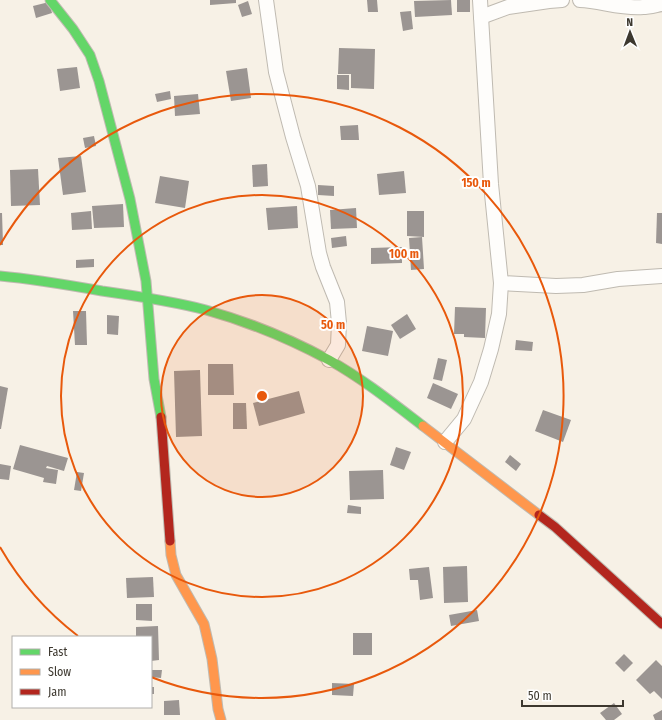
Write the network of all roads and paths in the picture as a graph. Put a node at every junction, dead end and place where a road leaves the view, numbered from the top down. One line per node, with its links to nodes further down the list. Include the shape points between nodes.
1 (50, 0): 11 (main road, via 90,55 99,81 130,199)
2 (266, 0): 12 (street, via 276,72 308,186 318,253 337,302 338,346)
3 (480, 0): 7 (street)
4 (562, 0): 7 (street, via 508,7)
5 (580, 0): 6 (street, via 627,7)
6 (662, 4)
7 (481, 17): 10 (street)
8 (0, 276): 11 (main road)
9 (662, 276): 10 (street, via 583,285)
10 (500, 284): 13 (street, via 499,314 481,382 464,419)
11 (148, 298): 12 (main road, via 205,310 241,321 287,339); 15 (main road, via 154,379 162,420 172,555 176,575 204,624)
12 (329, 360): 13 (main road, via 361,379)
13 (444, 442): 14 (main road, via 555,527)
14 (662, 624)
15 (221, 720)

